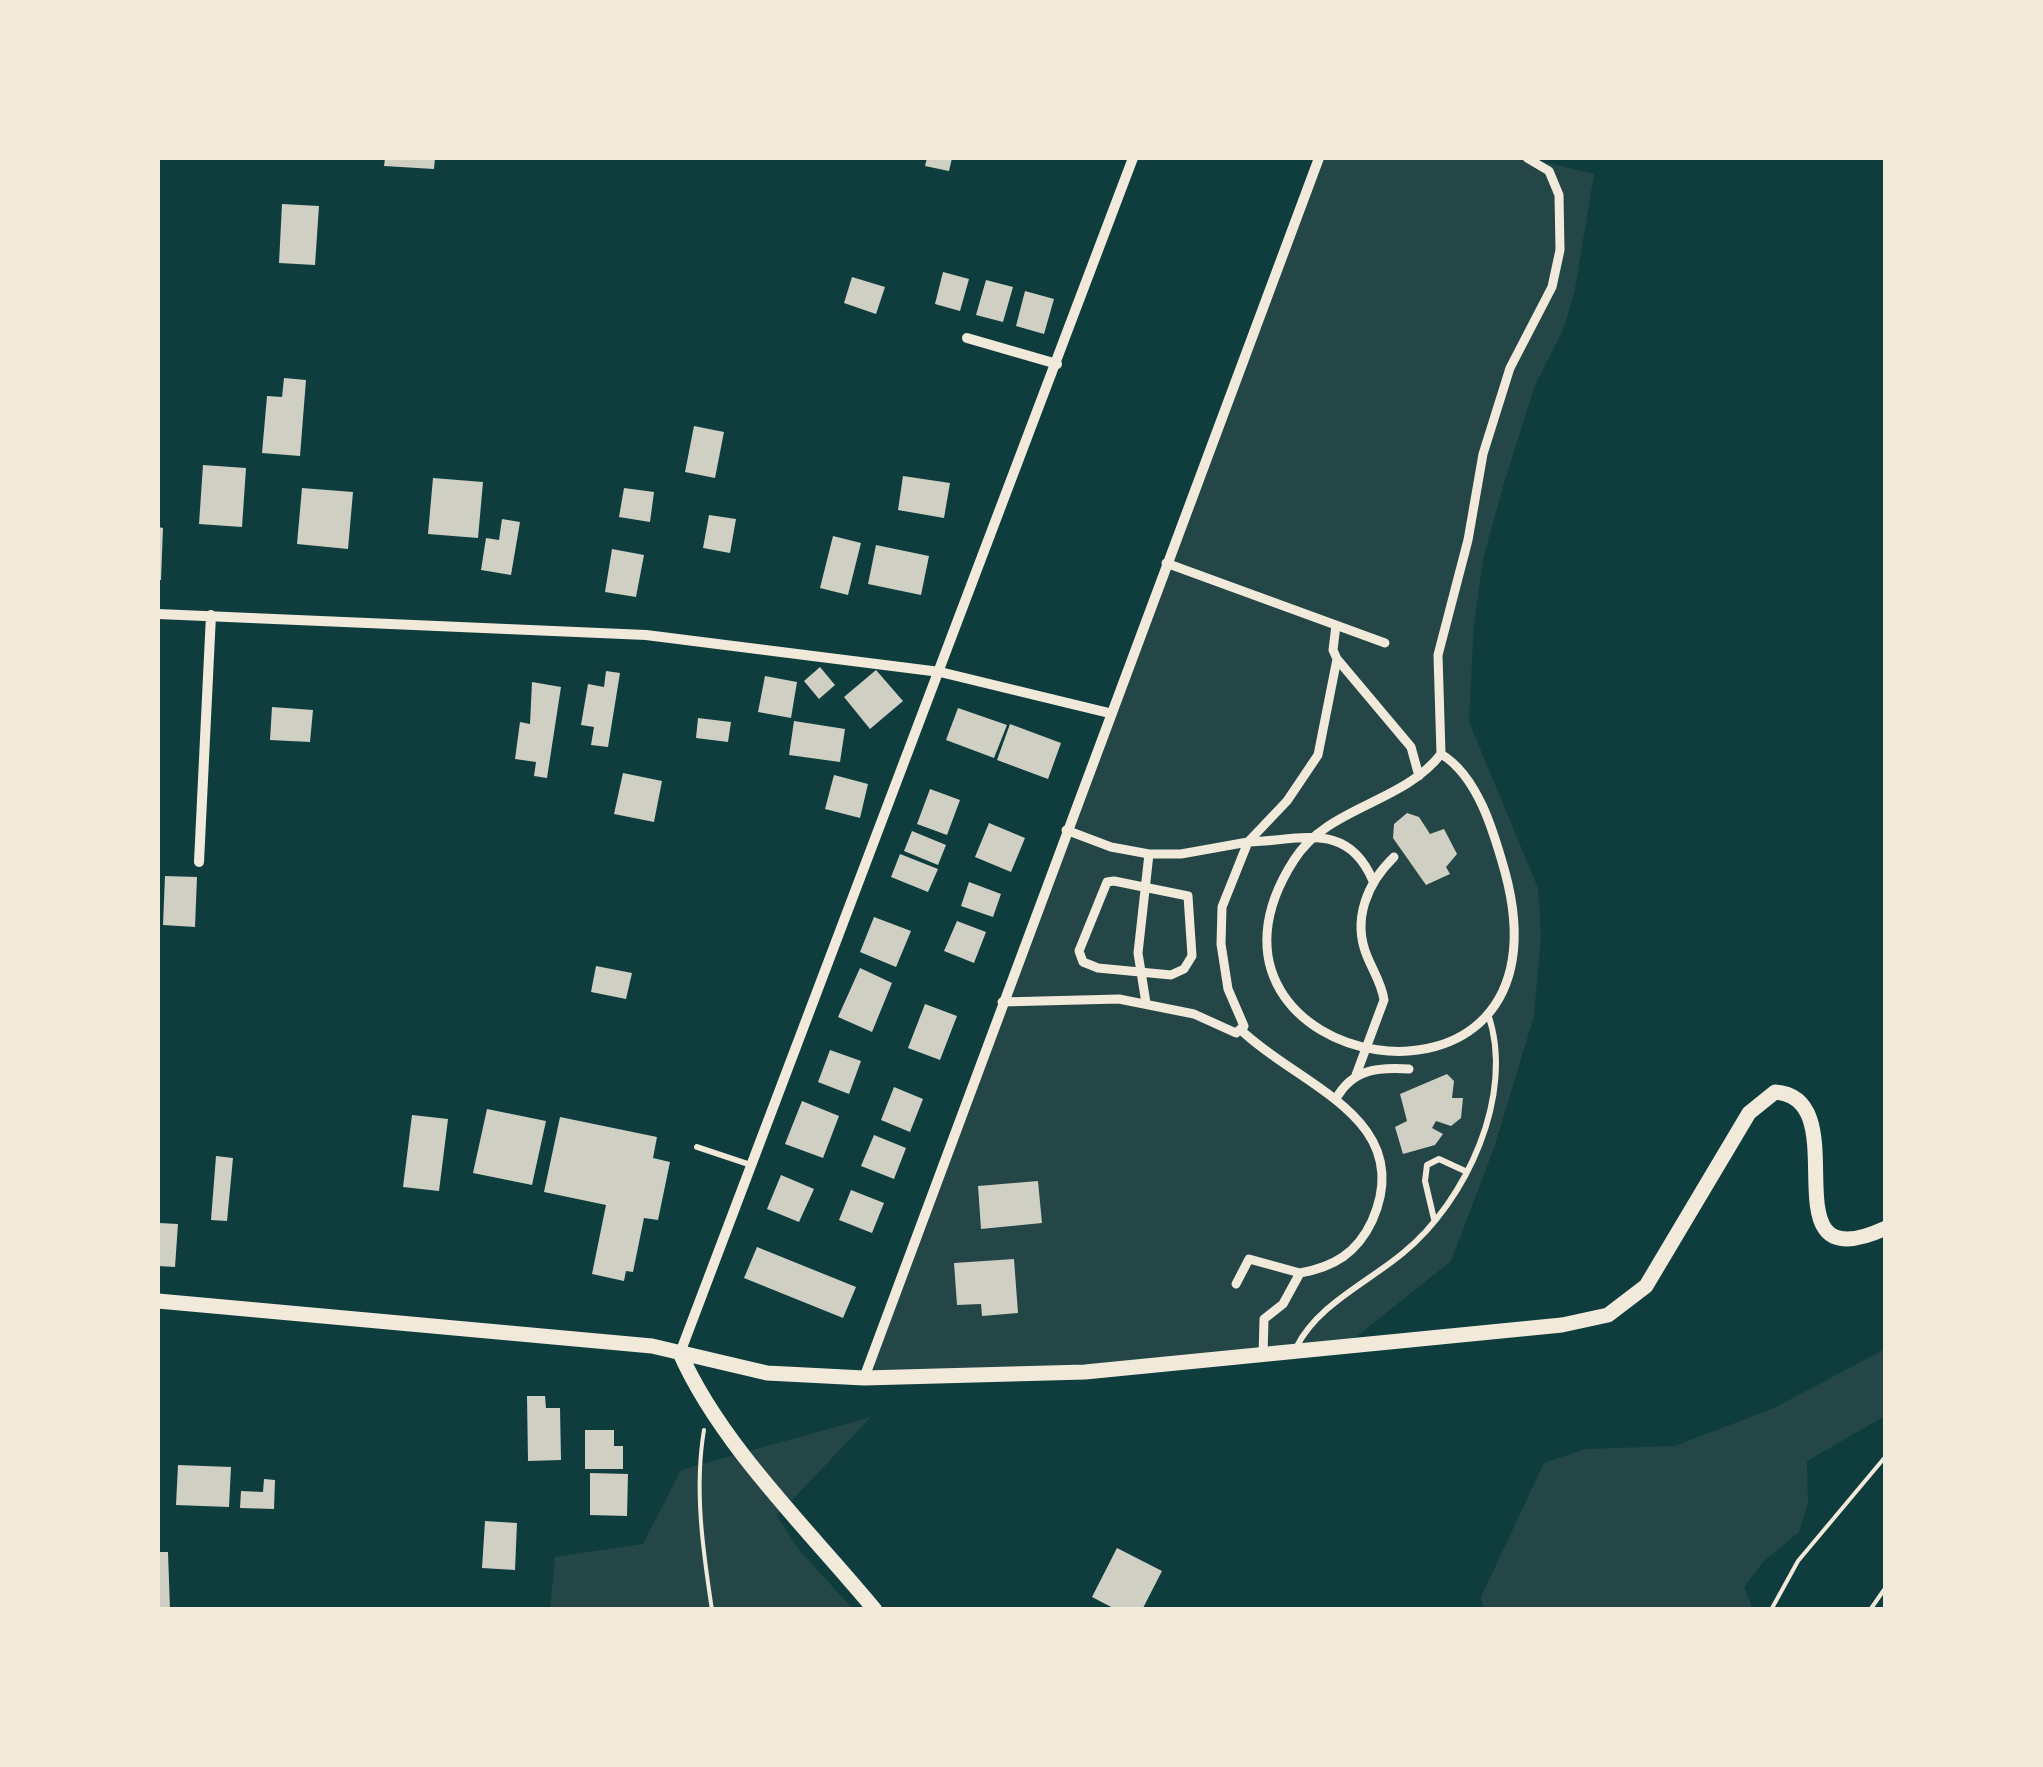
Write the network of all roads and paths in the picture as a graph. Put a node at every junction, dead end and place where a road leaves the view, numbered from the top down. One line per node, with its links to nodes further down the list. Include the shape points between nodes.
1 (1134, 158): 5 (street)
2 (1319, 158): 6 (street)
3 (1527, 158): 14 (street, via 1549,170 1560,195 1560,250 1552,287 1510,368 1483,454 1438,655)
4 (967, 338): 5 (street)
5 (1056, 364): 12 (street)
6 (1166, 563): 9 (street); 13 (street)
7 (158, 614): 8 (street)
8 (211, 615): 12 (street, via 646,635); 21 (street)
9 (1336, 625): 10 (street); 11 (street)
10 (1385, 643)
11 (1337, 659): 15 (street, via 1411,748); 18 (street, via 1318,755)
12 (940, 672): 13 (street); 34 (street)
13 (1109, 713): 16 (street)
14 (1441, 754): 15 (street); 27 (street, via 1484,811 1512,902 1508,977)
15 (1419, 776): 17 (street)
16 (1066, 829): 19 (street); 25 (street)
17 (1311, 839): 18 (street); 22 (street, via 1352,846); 29 (street, via 1274,896 1270,954 1292,1006 1322,1032)
18 (1248, 842): 19 (street); 28 (street, via 1222,906 1224,972)
19 (1149, 854): 23 (street)
20 (1394, 856): 22 (street)
21 (199, 862)
22 (1373, 882): 29 (street, via 1361,938 1384,1000)
23 (1143, 886): 24 (street); 24 (street, via 1188,896 1192,956 1184,970 1171,975); 24 (street, via 1108,882 1079,951 1090,966)
24 (1139, 970): 26 (street)
25 (1002, 1002): 26 (street); 44 (street)
26 (1146, 1003): 28 (street)
27 (1488, 1013): 29 (street, via 1458,1037 1428,1048 1393,1055); 35 (lane, via 1496,1036 1492,1100)
28 (1241, 1030): 32 (street)
29 (1364, 1050): 31 (street)
30 (1409, 1069): 31 (street, via 1373,1068)
31 (1356, 1075): 32 (street)
32 (1336, 1099): 38 (street, via 1373,1139 1379,1198 1356,1248 1342,1260)
33 (696, 1147): 34 (lane)
34 (751, 1164): 41 (street)
35 (1465, 1171): 36 (lane); 36 (lane, via 1439,1159 1427,1165)
36 (1434, 1221): 42 (lane, via 1407,1250 1321,1315)
37 (1886, 1228): 42 (street, via 1849,1239 1832,1234 1819,1218 1813,1119 1793,1093 1775,1092 1749,1112 1646,1286 1608,1315)
38 (1300, 1272): 39 (street, via 1249,1259); 43 (street, via 1282,1304 1264,1319)
39 (1236, 1284)
40 (158, 1301): 41 (street)
41 (680, 1353): 44 (street, via 767,1374); 45 (street)
42 (1293, 1354): 43 (street)
43 (1263, 1356): 44 (street, via 1085,1372)
44 (864, 1378)
45 (708, 1406): 48 (path, via 700,1457); 49 (street)
46 (1886, 1456): 50 (path, via 1798,1561)
47 (1886, 1587): 51 (path)
48 (712, 1610)
49 (875, 1610)
50 (1771, 1610)
51 (1870, 1610)

